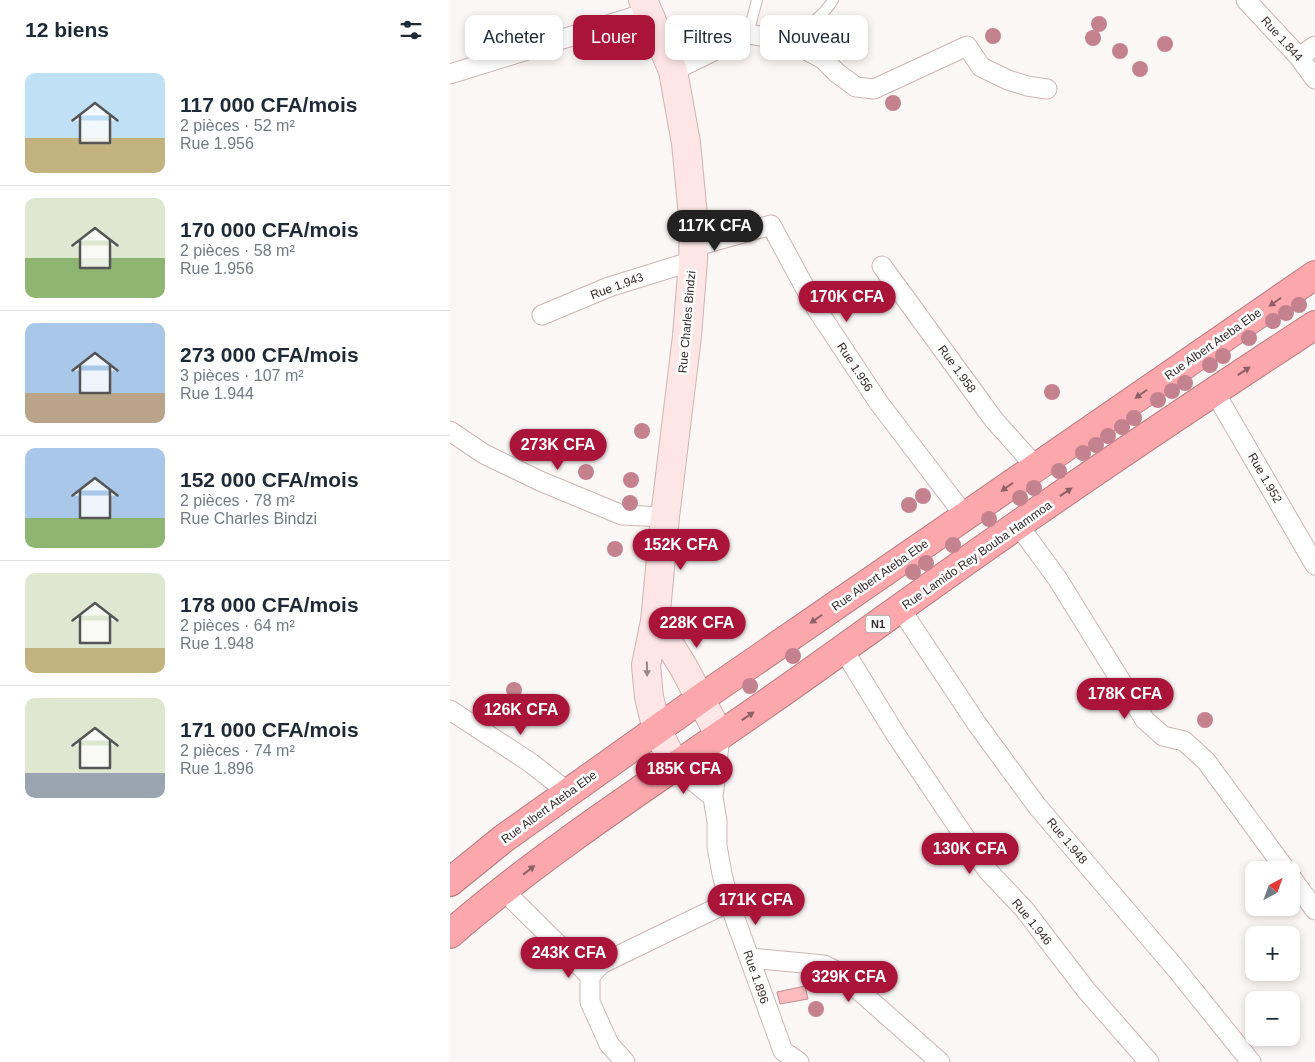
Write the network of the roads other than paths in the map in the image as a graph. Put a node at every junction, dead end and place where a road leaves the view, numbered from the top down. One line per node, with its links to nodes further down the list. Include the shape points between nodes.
1 (757, 0): 6 (lane)
2 (834, 0): 5 (lane)
3 (1246, 0): 8 (street, Rue 1.844)
4 (646, 6): 11 (street, Rue Charles Bindzi); 12 (street)
5 (822, 15)
6 (750, 26)
7 (1315, 46): 8 (street)
8 (1299, 57): 13 (street, Rue 1.844)
9 (695, 60): 11 (street)
10 (825, 60): 14 (street, via 856,87 874,89 967,46 980,67 1027,86)
11 (672, 71): 15 (street, Rue Charles Bindzi, via 686,143 694,226)
12 (450, 74)
13 (1315, 79)
14 (1047, 88)
15 (693, 254): 18 (street, Rue 1.943); 23 (street, Rue 1.956, via 771,225 816,308 879,403); 24 (street, Rue Charles Bindzi, via 687,336)
16 (882, 266): 22 (street, Rue 1.958, via 994,420)
17 (1315, 275): 22 (highway, Rue Albert Ateba Ebe, one-way to 22)
18 (542, 315)
19 (1315, 325): 20 (highway, Rue Lamido Rey Bouba Hammoa / N1, one-way to 19)
20 (1214, 391): 25 (highway, Rue Lamido Rey Bouba Hammoa / N1, one-way to 20); 26 (street, Rue 1.952)
21 (450, 431): 24 (street, via 484,454 622,515)
22 (1036, 467): 23 (highway, Rue Albert Ateba Ebe, one-way to 23)
23 (965, 516): 30 (highway, Rue Albert Ateba Ebe, one-way to 30)
24 (665, 517): 28 (street, Rue Charles Bindzi)
25 (1018, 524): 27 (highway, Rue Lamido Rey Bouba Hammoa / N1); 37 (street, via 1057,578 1145,720 1163,736 1184,741 1206,761)
26 (1315, 565)
27 (900, 608): 29 (highway, Rue Lamido Rey Bouba Hammoa / N1); 51 (street, Rue 1.948, via 977,724 1038,806)
28 (655, 621): 30 (street); 32 (street, Rue Charles Bindzi, one-way to 32, via 646,665)
29 (842, 649): 33 (highway, Rue Lamido Rey Bouba Hammoa / N1, one-way to 29); 50 (street, Rue 1.946, via 988,870 1024,909 1086,990)
30 (700, 699): 32 (highway, Rue Albert Ateba Ebe); 33 (street)
31 (450, 710): 35 (street, via 531,763)
32 (657, 730): 34 (street, Rue Charles Bindzi); 35 (highway, Rue Albert Ateba Ebe)
33 (720, 736): 34 (highway, Rue Lamido Rey Bouba Hammoa / N1); 36 (street, Rue 1.896)
34 (676, 767): 36 (street, Rue Charles Bindzi); 40 (highway, Rue Lamido Rey Bouba Hammoa / N1, one-way to 34, via 561,845)
35 (569, 793): 38 (highway, Rue Albert Ateba Ebe)
36 (713, 797): 41 (street, Rue 1.896, via 718,822 717,846)
37 (1279, 861)
38 (450, 882)
39 (1300, 889): 42 (street)
40 (503, 890): 43 (highway, Rue Lamido Rey Bouba Hammoa / N1); 45 (street)
41 (729, 902): 44 (street, Rue 1.896); 45 (street, via 601,964)
42 (1315, 910)
43 (450, 934)
44 (750, 958): 46 (street, Rue 1.896); 49 (street, via 824,965 838,972)
45 (590, 976): 47 (street, via 590,1002 609,1044)
46 (778, 1056): 48 (street, Rue 1.896)
47 (625, 1062)
48 (799, 1062)
49 (940, 1062)
50 (1148, 1062)
51 (1251, 1062)

